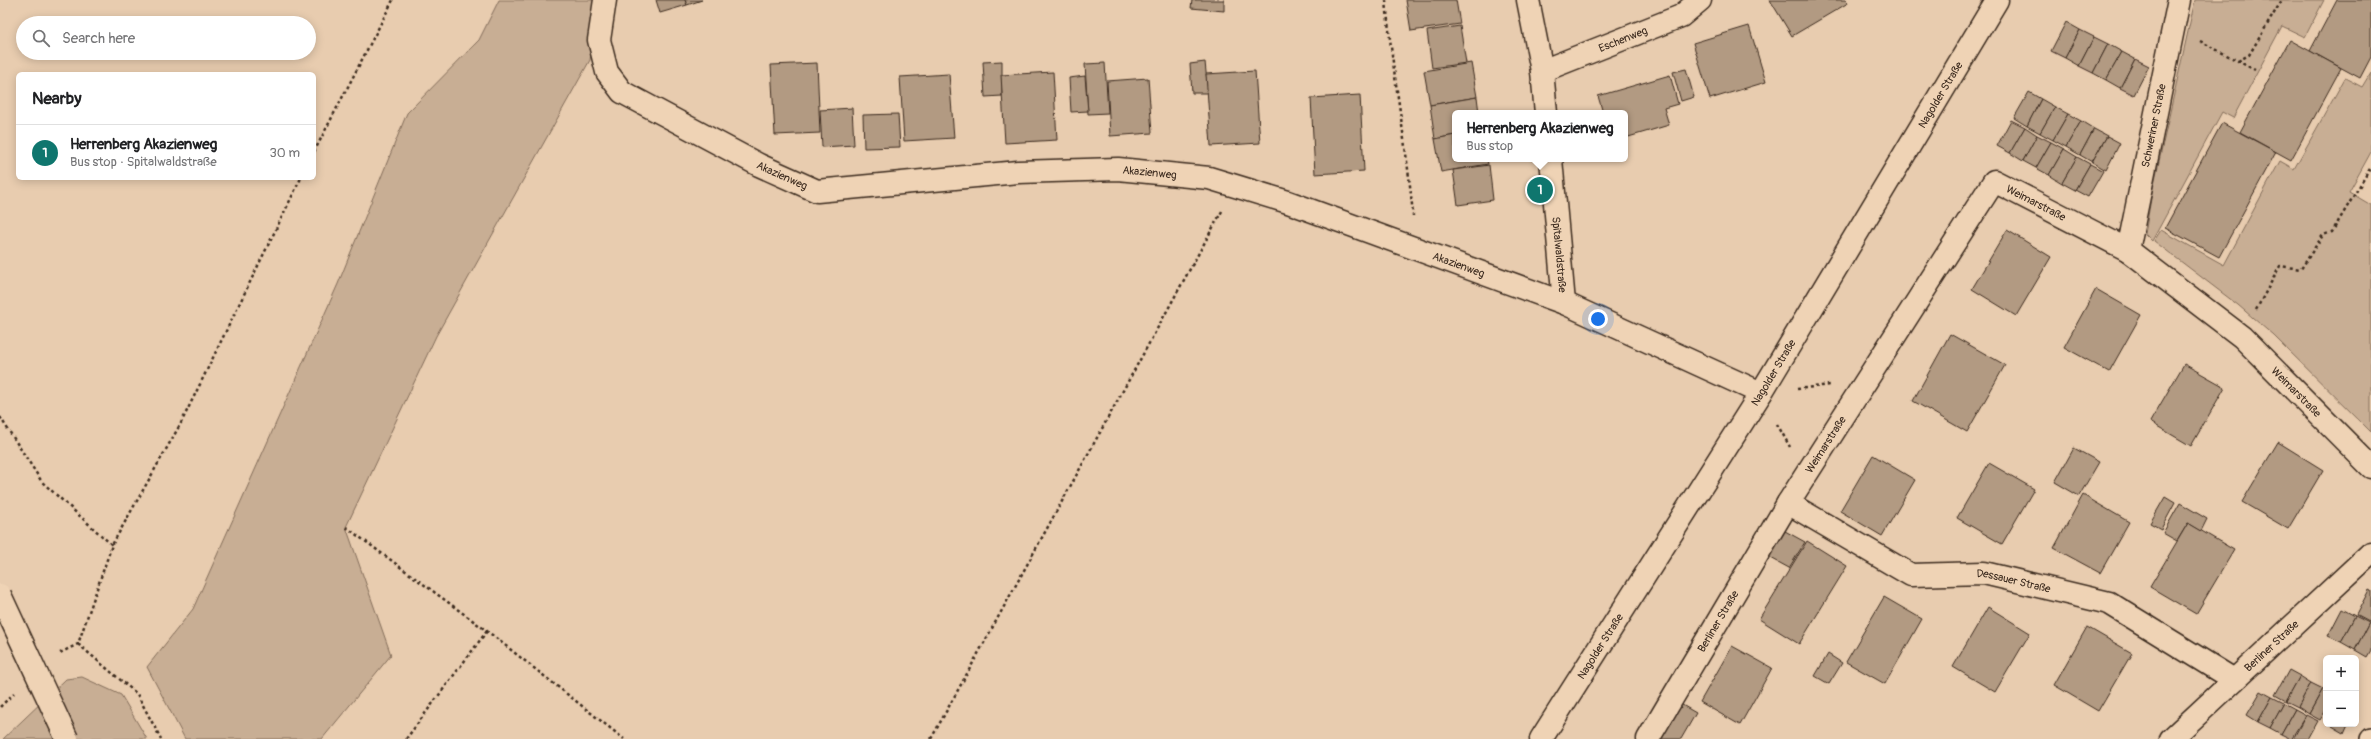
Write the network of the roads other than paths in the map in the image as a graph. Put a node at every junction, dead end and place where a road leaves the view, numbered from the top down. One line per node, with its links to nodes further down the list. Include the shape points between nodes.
1 (605, 0): 10 (street, Akazienweg, via 599,40 606,72 622,92 758,165 817,191 1018,172 1118,170 1209,178 1288,202)
2 (1528, 0): 6 (street)
3 (1700, 0): 6 (street, Eschenweg, via 1681,16)
4 (1997, 0): 11 (street, Nagolder Straße)
5 (2179, 0): 9 (street, Schweriner Straße)
6 (1542, 71): 7 (street)
7 (1546, 110)
8 (1551, 162): 10 (street, Spitalwaldstraße)
9 (2128, 250): 12 (street, Weimarstraße, via 2242,337); 13 (street, Weimarstraße, via 1994,181)
10 (1564, 303): 11 (street, Akazienweg)
11 (1761, 393): 18 (street, Nagolder Straße)
12 (2371, 467)
13 (1788, 504): 16 (street, Dessauer Straße, via 1911,575 1984,573 2109,603); 19 (street, Berliner Straße)
14 (2371, 553): 16 (street, Berliner Straße)
15 (0, 595): 17 (street, bridge)
16 (2234, 680): 20 (street, Berliner Straße)
17 (67, 739)
18 (1541, 739)
19 (1648, 739)
20 (2171, 739)

